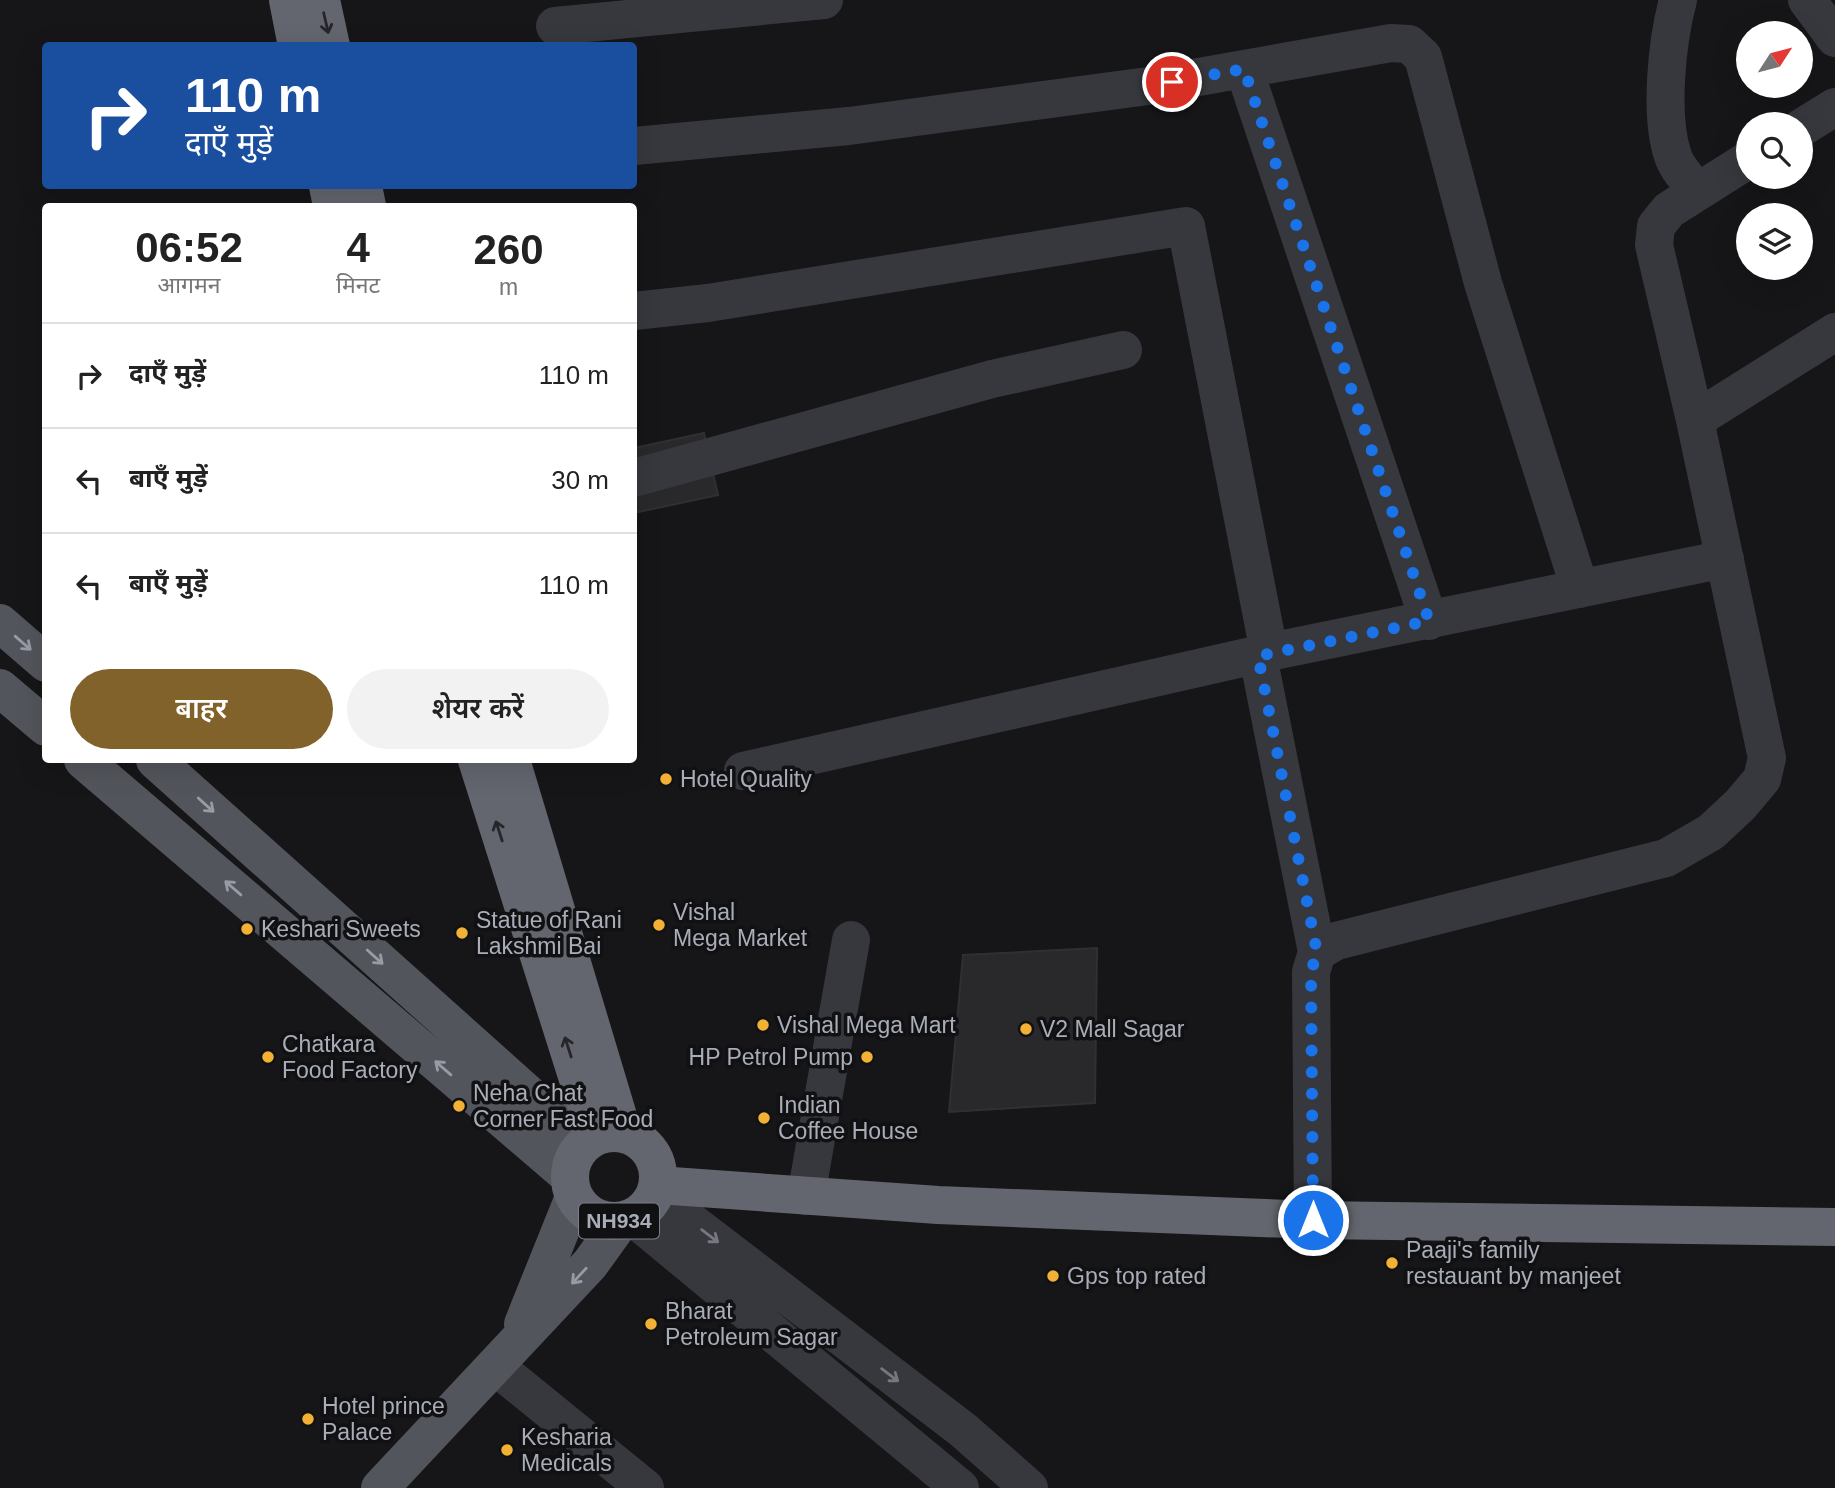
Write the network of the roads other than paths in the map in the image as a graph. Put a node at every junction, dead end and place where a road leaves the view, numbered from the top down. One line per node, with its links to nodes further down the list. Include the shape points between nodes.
1 (288, 0): 8 (highway)
2 (321, 0): 9 (highway, one-way to 9)
3 (824, 0): 6 (street)
4 (1678, 0): 15 (street, via 1671,25 1666,125 1673,158)
5 (1807, 0): 7 (street)
6 (550, 24)
7 (1835, 38)
8 (297, 42)
9 (330, 42)
10 (1244, 69): 13 (street, via 849,126); 22 (street, via 1391,43 1409,44 1423,57 1483,283); 23 (street)
11 (1835, 107): 12 (street)
12 (1813, 121)
13 (637, 146)
14 (1736, 168): 15 (street)
15 (1697, 192): 19 (street, via 1669,210 1656,226 1654,245)
16 (637, 311): 25 (street, via 1186,226)
17 (1835, 331): 19 (street)
18 (1123, 350): 20 (street, via 992,379)
19 (1695, 420): 21 (street)
20 (637, 477)
21 (1725, 559): 22 (street); 35 (street, via 1767,758 1762,779 1740,805 1711,832 1666,858 1336,941)
22 (1580, 589): 23 (street)
23 (1429, 621): 25 (street)
24 (0, 623): 26 (main road, one-way to 26)
25 (1264, 654): 33 (street); 35 (street)
26 (42, 660)
27 (0, 688): 28 (main road)
28 (42, 724)
29 (87, 763): 36 (main road, one-way to 29)
30 (158, 763): 36 (main road, one-way to 36)
31 (478, 763): 36 (highway, one-way to 31)
32 (512, 763): 36 (highway)
33 (743, 771)
34 (851, 940): 37 (street)
35 (1317, 952): 39 (street, via 1311,972)
36 (589, 1157): 38 (highway, NH934, via 585,1211 602,1220); 38 (highway, NH934, via 636,1138 655,1158); 41 (main road)
37 (806, 1196): 38 (highway, NH934); 39 (highway, NH934)
38 (642, 1205): 41 (main road, one-way to 41); 44 (street); 45 (street, one-way to 45, via 962,1430)
39 (1313, 1220): 40 (highway, NH934)
40 (1835, 1227)
41 (505, 1356): 42 (main road); 43 (street)
42 (380, 1488)
43 (645, 1488)
44 (960, 1488)
45 (1029, 1488)

